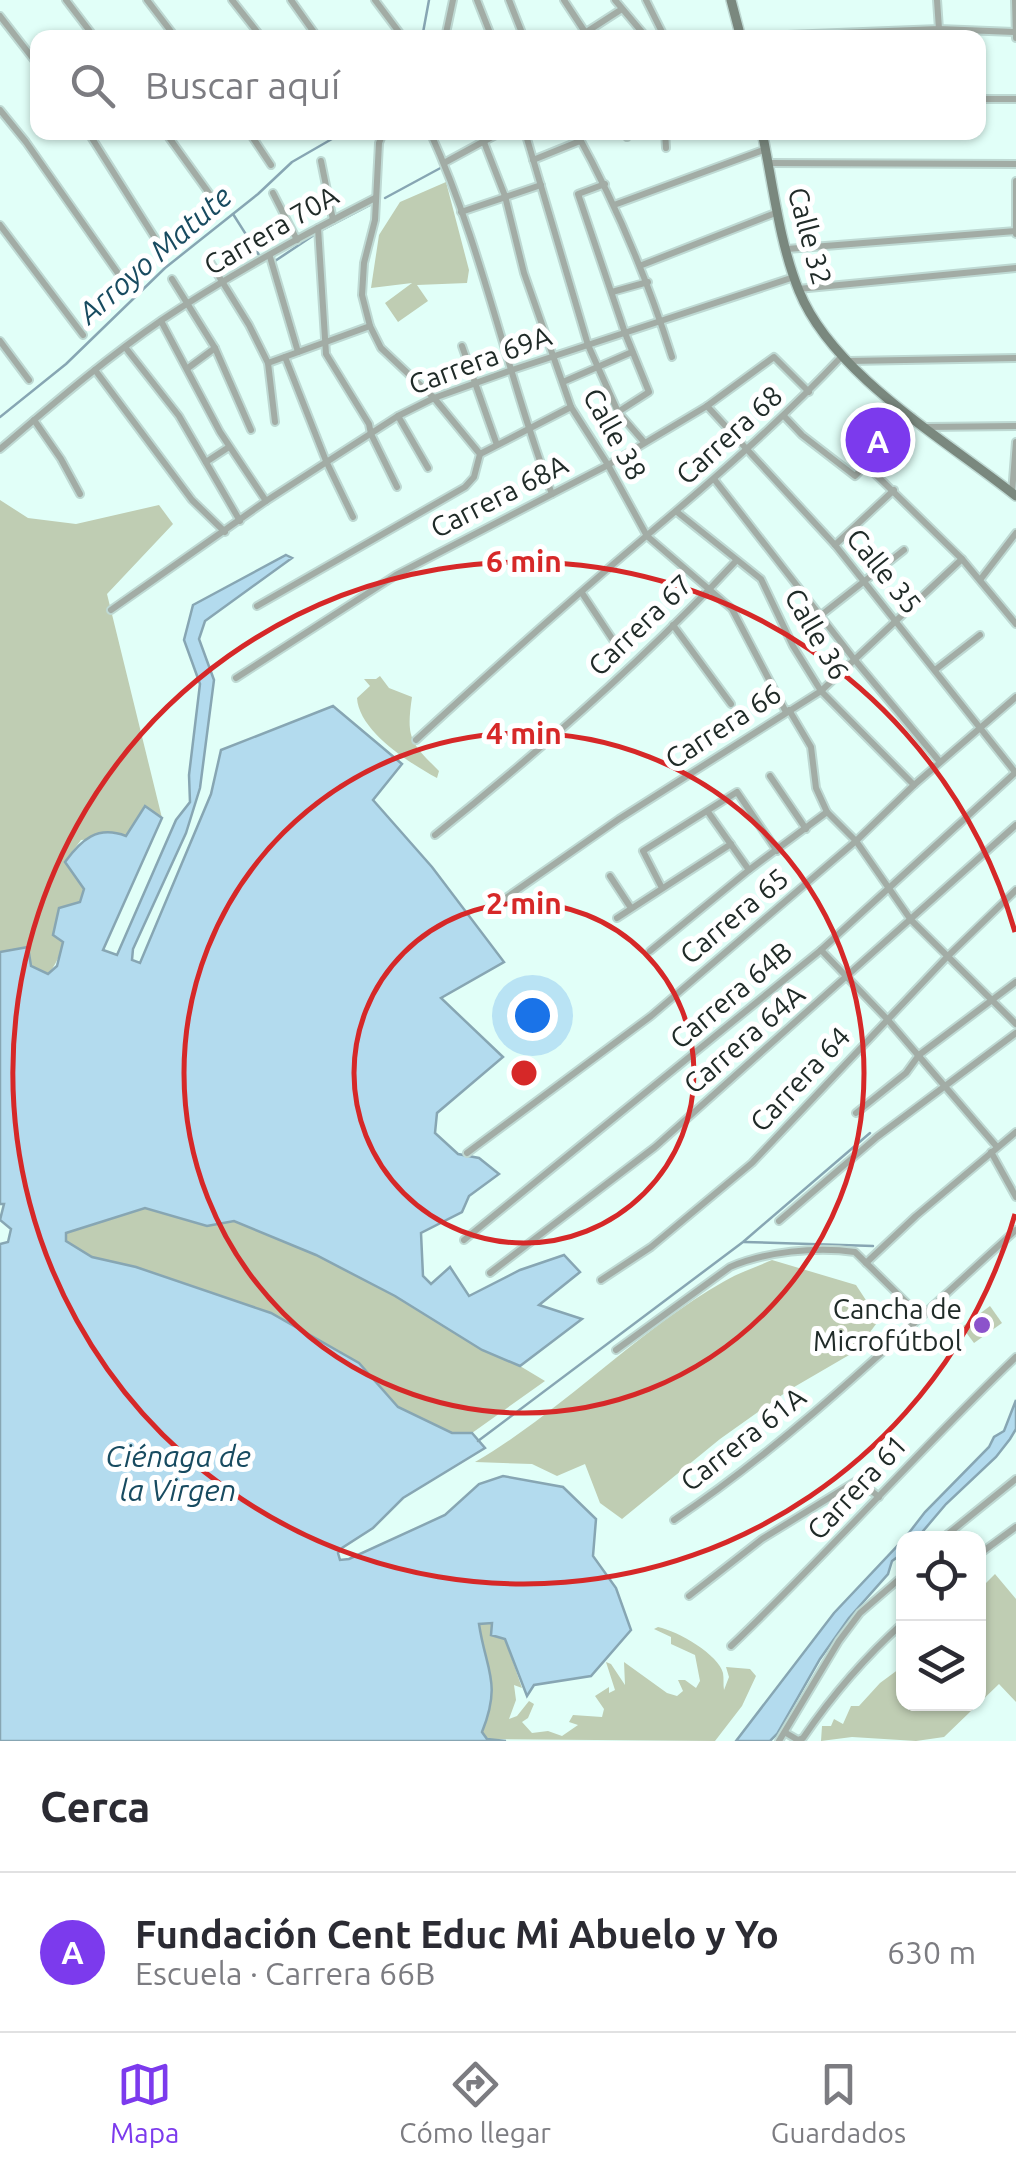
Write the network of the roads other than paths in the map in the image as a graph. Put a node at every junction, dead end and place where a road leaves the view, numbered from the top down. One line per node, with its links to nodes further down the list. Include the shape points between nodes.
1 (66, 0): 18 (street)
2 (147, 0): 19 (street)
3 (232, 0): 20 (street)
4 (291, 0): 21 (street)
5 (375, 0): 22 (street)
6 (454, 0): 23 (street)
7 (477, 0): 24 (street)
8 (509, 0): 25 (street)
9 (564, 0): 26 (street)
10 (615, 0): 15 (street)
11 (646, 0): 29 (street)
12 (731, 0): 30 (street)
13 (938, 0): 17 (street)
14 (1016, 0): 34 (street)
15 (622, 8): 27 (street); 28 (street)
16 (0, 16): 35 (street)
17 (939, 29): 31 (street); 32 (street)
18 (89, 30)
19 (170, 30)
20 (256, 30)
21 (312, 30)
22 (398, 30)
23 (447, 30)
24 (489, 30)
25 (521, 30)
26 (585, 30)
27 (594, 30)
28 (640, 30)
29 (661, 30)
30 (739, 30)
31 (933, 30)
32 (952, 30)
33 (986, 33): 34 (street)
34 (1015, 35)
35 (30, 55)
36 (986, 98): 37 (street)
37 (1016, 99)
38 (0, 110): 85 (street)
39 (93, 140): 76 (street)
40 (171, 140): 67 (street)
41 (254, 140): 58 (street)
42 (380, 140): 65 (street)
43 (434, 140): 59 (street)
44 (483, 140): 51 (street, Calle 38)
45 (491, 140): 51 (street)
46 (528, 140): 54 (street)
47 (571, 140): 54 (street)
48 (580, 140): 61 (street)
49 (666, 140): 52 (street)
50 (764, 140): 53 (street, Calle 32)
51 (485, 145): 59 (street); 64 (street, Calle 38)
52 (666, 148)
53 (766, 149): 56 (street, Calle 32); 66 (street)
54 (534, 160): 62 (street)
55 (321, 161): 70 (street)
56 (768, 163): 57 (street); 69 (street, Calle 32)
57 (1016, 164)
58 (271, 165)
59 (445, 166): 68 (street)
60 (1016, 182): 73 (street)
61 (605, 184): 66 (street); 87 (street, via 578,194)
62 (541, 185): 64 (street); 97 (street)
63 (273, 193): 74 (street)
64 (505, 196): 68 (street); 102 (street, Calle 38)
65 (376, 197): 70 (street, Carrera 70A); 91 (street, via 362,295)
66 (614, 205): 79 (street)
67 (219, 207)
68 (461, 212): 111 (street)
69 (779, 212): 75 (street, Calle 32); 79 (street)
70 (332, 220): 72 (street, Carrera 70A)
71 (0, 225): 93 (street)
72 (318, 228): 74 (street, Carrera 70A); 95 (street)
73 (1016, 233): 75 (street)
74 (296, 240): 77 (street, Carrera 70A)
75 (787, 249): 81 (street, Calle 32)
76 (165, 254)
77 (270, 257): 83 (street, Carrera 70A); 100 (street)
78 (210, 262): 83 (street)
79 (642, 265): 84 (street)
80 (1016, 268): 86 (street)
81 (794, 277): 86 (street, Calle 32); 90 (street, Carrera 69A)
82 (172, 279): 88 (street)
83 (224, 281): 88 (street, Carrera 70A); 107 (street)
84 (648, 282): 87 (street); 90 (street)
85 (129, 289)
86 (798, 289): 106 (street, Calle 32)
87 (612, 292): 92 (street)
88 (188, 304): 89 (street, Carrera 70A); 99 (street)
89 (162, 321): 98 (street, Carrera 70A); 109 (street)
90 (660, 321): 92 (street, Carrera 69A); 104 (street)
91 (370, 326): 95 (street); 116 (street, via 381,348)
92 (625, 333): 97 (street, Carrera 69A); 101 (street)
93 (83, 335)
94 (0, 341): 112 (street)
95 (326, 342): 100 (street); 129 (street, via 330,364)
96 (462, 346): 114 (street)
97 (588, 346): 102 (street, Carrera 69A); 108 (street)
98 (125, 347): 110 (street, Carrera 70A); 138 (street)
99 (215, 348): 109 (street); 127 (street)
100 (298, 352): 103 (street)
101 (632, 352): 108 (street); 119 (street, via 648,392)
102 (553, 356): 111 (street, Carrera 69A); 113 (street, Calle 38)
103 (285, 357): 107 (street); 137 (street)
104 (672, 357)
105 (1016, 358): 106 (street)
106 (845, 359): 115 (street, Carrera 68); 122 (street, Calle 32)
107 (268, 363): 124 (street)
108 (599, 366): 113 (street); 119 (street)
109 (188, 368): 133 (street)
110 (95, 370): 123 (street, Carrera 70A); 152 (street, via 192,500)
111 (512, 370): 114 (street, Carrera 69A); 128 (street)
112 (29, 380)
113 (563, 382): 118 (street, Calle 38)
114 (476, 384): 116 (street, Carrera 69A); 132 (street)
115 (809, 392): 117 (street, Carrera 68A, via 774,357); 121 (street, Carrera 68)
116 (434, 398): 120 (street, Carrera 69A); 136 (street)
117 (707, 406): 130 (street, Carrera 68A); 134 (street, Calle 35)
118 (571, 407): 128 (street); 139 (street, Calle 38)
119 (618, 412): 130 (street)
120 (398, 416): 129 (street, Carrera 69A); 141 (street)
121 (784, 416): 134 (street, Carrera 68); 140 (street, via 851,476)
122 (912, 416): 126 (street, Calle 32); 140 (street)
123 (34, 420): 135 (street, Carrera 70A); 145 (street)
124 (275, 422)
125 (1016, 426): 126 (street)
126 (927, 428): 147 (street, Calle 32)
127 (251, 430)
128 (528, 430): 132 (street); 146 (street)
129 (371, 434): 137 (street, Carrera 69A); 143 (street)
130 (644, 442): 139 (street, Carrera 68A)
131 (1016, 442): 147 (street)
132 (497, 444): 136 (street)
133 (229, 448): 138 (street); 148 (street)
134 (746, 448): 142 (street, Carrera 68); 155 (street, Calle 35)
135 (0, 449)
136 (480, 454): 163 (street, via 471,482)
137 (326, 461): 148 (street, Carrera 69A); 150 (street)
138 (206, 462): 151 (street)
139 (608, 465): 146 (street, Carrera 68A); 154 (street, Calle 38)
140 (867, 466): 144 (street)
141 (428, 468)
142 (714, 478): 149 (street, Carrera 68); 165 (street)
143 (397, 487)
144 (894, 490): 155 (street); 157 (street)
145 (80, 494)
146 (552, 494): 173 (street, Carrera 68A, via 396,575)
147 (1015, 494)
148 (266, 501): 151 (street, Carrera 69A)
149 (677, 512): 154 (street, Carrera 68); 158 (street, Calle 36)
150 (354, 517)
151 (240, 521): 152 (street, Carrera 69A)
152 (224, 532): 164 (street, Carrera 69A)
153 (1016, 533): 159 (street)
154 (647, 536): 161 (street, Calle 38); 162 (street, Carrera 68)
155 (836, 545): 160 (street, Calle 35)
156 (904, 550): 160 (street)
157 (962, 558): 159 (street); 166 (street, Carrera 66)
158 (736, 561): 161 (street, Carrera 67); 174 (street, Calle 36, via 761,580)
159 (980, 580): 167 (street)
160 (865, 581): 165 (street); 166 (street, Calle 35)
161 (711, 588): 168 (street, Carrera 67); 177 (street, Calle 38, via 732,609)
162 (582, 593): 170 (street); 179 (street, Carrera 68)
163 (257, 606)
164 (111, 610)
165 (820, 616): 171 (street)
166 (895, 620): 171 (street, Carrera 66); 172 (street, Calle 35)
167 (1016, 624)
168 (673, 625): 176 (street); 188 (street, Carrera 67)
169 (980, 635): 172 (street)
170 (615, 643)
171 (854, 659): 174 (street, Carrera 66); 180 (street)
172 (935, 670): 178 (street, Calle 35)
173 (236, 678)
174 (821, 691): 177 (street, Carrera 66); 183 (street, Calle 36)
175 (1016, 697): 178 (street, Carrera 65)
176 (732, 704)
177 (788, 711): 185 (street, Calle 38, via 811,747); 198 (street, Carrera 66)
178 (979, 727): 180 (street, Carrera 65); 181 (street, Calle 35)
179 (416, 740)
180 (940, 762): 183 (street, Carrera 65)
181 (1016, 772): 194 (street, Carrera 64B)
182 (770, 776): 187 (street)
183 (914, 784): 189 (street, Carrera 65)
184 (708, 812): 190 (street); 191 (street, via 737,792); 195 (street, via 642,852)
185 (827, 812): 187 (street); 189 (street, Calle 38)
186 (1016, 826): 200 (street, Carrera 64A)
187 (806, 828): 191 (street)
188 (435, 835)
189 (856, 842): 194 (street, Calle 38); 215 (street, Carrera 65, via 651,1016)
190 (731, 844): 192 (street); 195 (street)
191 (776, 850): 192 (street)
192 (749, 870): 202 (street)
193 (610, 876): 197 (street)
194 (889, 887): 200 (street, Calle 38); 201 (street, Carrera 64B)
195 (662, 888): 197 (street)
196 (1016, 890): 203 (street, Carrera 64)
197 (631, 908): 199 (street)
198 (490, 909)
199 (617, 918)
200 (911, 920): 203 (street, Calle 38); 204 (street, Carrera 64A)
201 (820, 950): 204 (street); 219 (street, Carrera 64B)
202 (650, 951)
203 (946, 958): 206 (street, Calle 38); 207 (street, Carrera 64)
204 (846, 979): 207 (street); 221 (street, Carrera 64A, via 656,1147)
205 (1016, 982): 206 (street)
206 (993, 1001): 208 (street, Calle 38); 210 (street)
207 (887, 1019): 210 (street); 222 (street, Carrera 64, via 752,1163)
208 (1016, 1024)
209 (1016, 1034): 211 (street)
210 (919, 1055): 211 (street); 212 (street)
211 (944, 1084): 214 (street); 217 (street)
212 (856, 1112)
213 (1016, 1132): 214 (street)
214 (994, 1150): 216 (street); 220 (street)
215 (467, 1153)
216 (1016, 1197)
217 (779, 1221)
218 (1016, 1230): 223 (street, Carrera 61A)
219 (464, 1240)
220 (866, 1264): 223 (street); 224 (street, via 848,1251 746,1260)
221 (490, 1274)
222 (602, 1280)
223 (920, 1316): 228 (street, Carrera 61A, via 802,1425)
224 (616, 1350)
225 (1016, 1357): 227 (street, Carrera 61)
226 (1016, 1479): 230 (street)
227 (879, 1497): 233 (street, via 858,1480 762,1539); 235 (street, Carrera 61)
228 (674, 1520)
229 (1016, 1527): 231 (street)
230 (952, 1531)
231 (986, 1550)
232 (894, 1584): 236 (street, via 860,1613)
233 (690, 1596)
234 (896, 1629): 236 (street, via 861,1660 803,1738)
235 (730, 1646)
236 (786, 1733): 237 (street)
237 (779, 1741)

